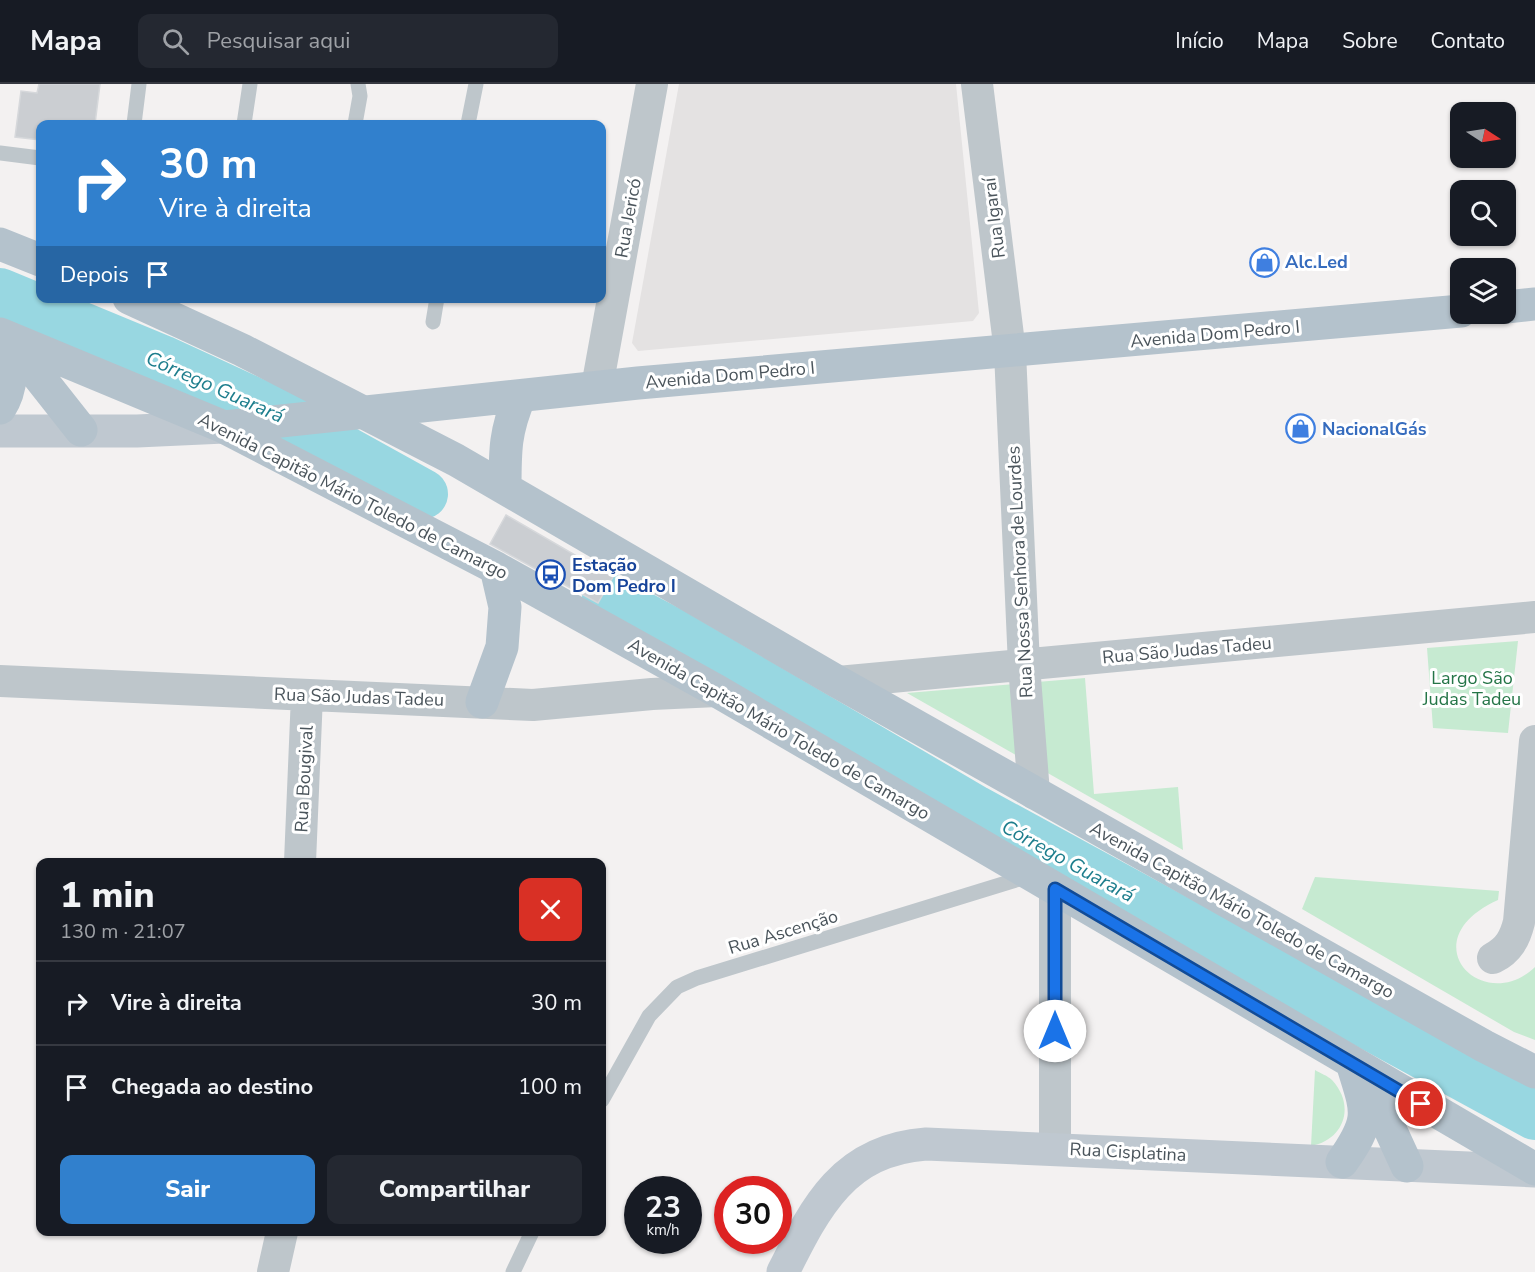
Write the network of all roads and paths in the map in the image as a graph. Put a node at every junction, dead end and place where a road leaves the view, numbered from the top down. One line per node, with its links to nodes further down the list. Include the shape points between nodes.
1 (139, 84): 7 (lane)
2 (250, 84): 8 (lane)
3 (358, 84): 9 (lane)
4 (476, 84): 10 (lane)
5 (652, 84): 23 (street, Rua Jericó)
6 (977, 84): 22 (street, Rua Igaraí)
7 (134, 120)
8 (245, 120)
9 (356, 120)
10 (469, 120)
11 (0, 153): 12 (lane)
12 (36, 158)
13 (0, 244): 14 (main road)
14 (36, 258)
15 (140, 303): 26 (main road, Avenida Capitão Mário Toledo de Camargo, via 242,350)
16 (436, 303): 20 (lane)
17 (1535, 304): 18 (main road)
18 (1516, 306)
19 (1450, 312): 22 (main road, Avenida Dom Pedro I)
20 (433, 322)
21 (4, 336): 25 (main road, via 11,367 9,388); 27 (main road, Avenida Capitão Mário Toledo de Camargo); 28 (main road)
22 (1010, 352): 23 (main road, Avenida Dom Pedro I); 33 (street, Rua Nossa Senhora de Lourdes)
23 (597, 387): 24 (main road, Avenida Dom Pedro I)
24 (520, 396): 26 (main road, Avenida Dom Pedro I); 30 (main road, via 505,445)
25 (0, 408)
26 (361, 413): 27 (main road, Avenida Dom Pedro I); 30 (main road, Avenida Capitão Mário Toledo de Camargo)
27 (239, 425): 28 (street, Avenida Dom Pedro I); 31 (main road, Avenida Capitão Mário Toledo de Camargo)
28 (81, 430): 29 (street, Avenida Dom Pedro I)
29 (0, 431)
30 (505, 488): 35 (main road, Avenida Capitão Mário Toledo de Camargo)
31 (496, 568): 36 (main road, Avenida Capitão Mário Toledo de Camargo); 38 (main road, via 505,607 502,647)
32 (1535, 618): 33 (street, Rua São Judas Tadeu)
33 (1024, 665): 35 (street, Rua São Judas Tadeu); 40 (street, Rua Nossa Senhora de Lourdes)
34 (0, 681): 37 (street, Rua São Judas Tadeu)
35 (838, 682): 40 (main road, Avenida Capitão Mário Toledo de Camargo)
36 (717, 691): 38 (street, Rua São Judas Tadeu, via 533,705); 42 (main road, Avenida Capitão Mário Toledo de Camargo)
37 (307, 695): 38 (street, Rua São Judas Tadeu); 41 (street, Rua Bougival)
38 (482, 702)
39 (1535, 741): 43 (street, via 1519,922 1512,942)
40 (1034, 793): 44 (main road, Avenida Capitão Mário Toledo de Camargo)
41 (300, 858)
42 (1043, 882): 46 (main road, Avenida Capitão Mário Toledo de Camargo); 48 (lane, Rua Ascenção, via 697,978 677,987 648,1016); 49 (street)
43 (1493, 958)
44 (1484, 1046): 45 (main road); 47 (main road, Avenida Capitão Mário Toledo de Camargo)
45 (1535, 1055)
46 (1357, 1066): 50 (main road, via 1365,1112 1360,1137); 51 (main road); 52 (main road, Avenida Capitão Mário Toledo de Camargo)
47 (1535, 1072)
48 (606, 1093)
49 (1056, 1149): 50 (street, Rua Cisplatina); 57 (street, Rua Cisplatina, via 926,1144 908,1145 875,1156 842,1178 821,1202)
50 (1342, 1162): 51 (street, Rua Cisplatina)
51 (1407, 1166): 52 (street, Rua Cisplatina)
52 (1535, 1170)
53 (281, 1236): 55 (street)
54 (530, 1236): 56 (lane)
55 (273, 1272)
56 (513, 1272)
57 (783, 1272)

